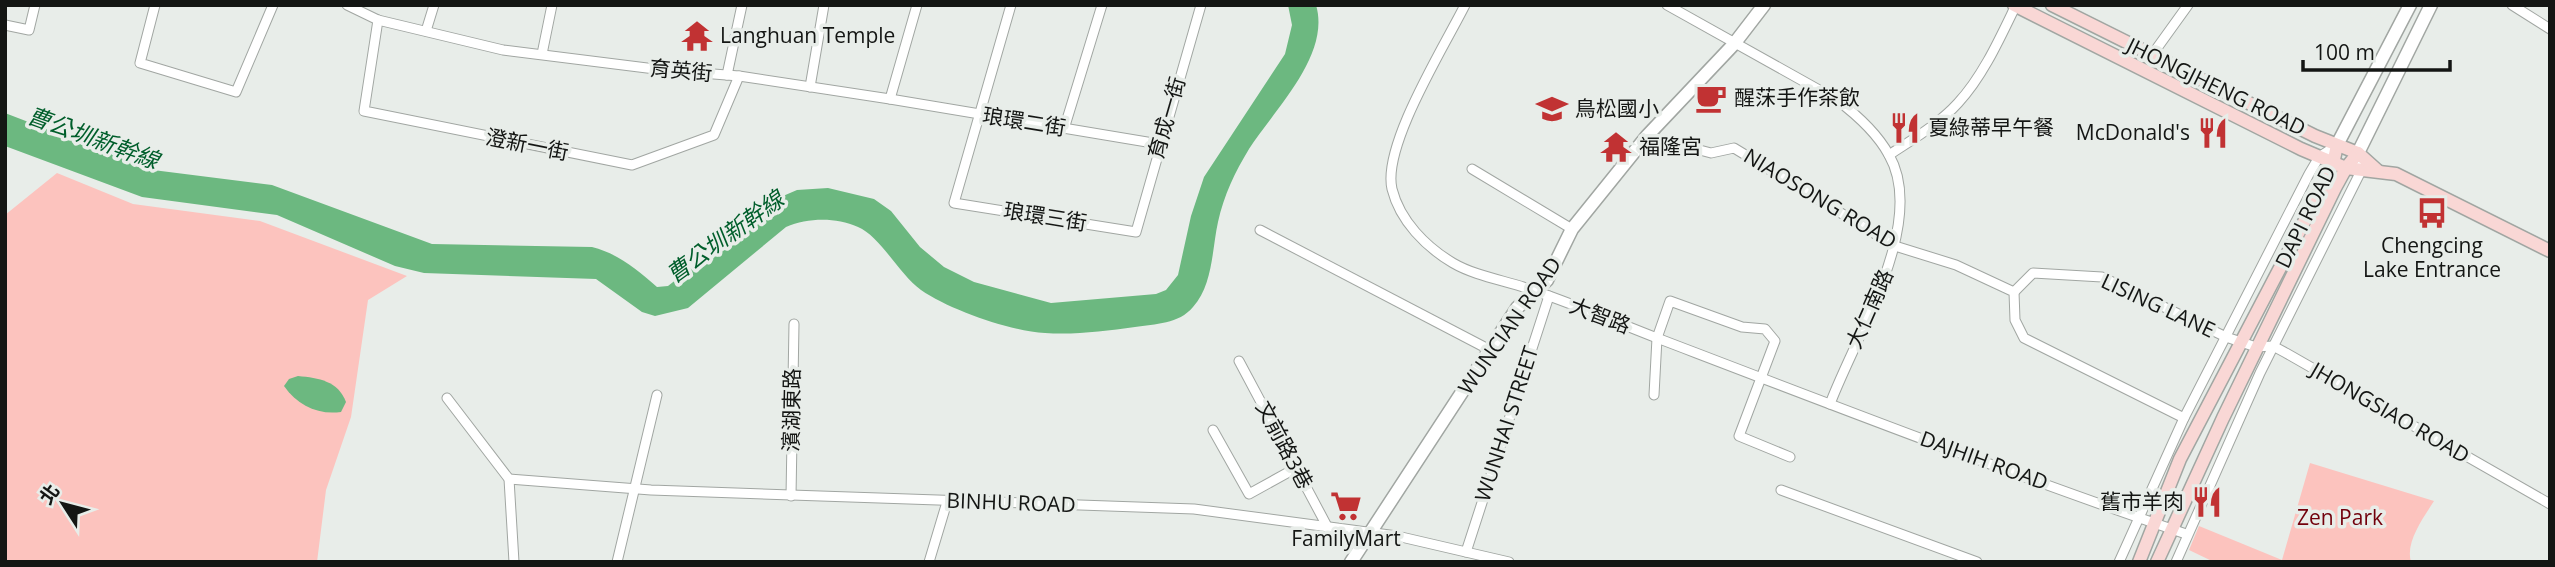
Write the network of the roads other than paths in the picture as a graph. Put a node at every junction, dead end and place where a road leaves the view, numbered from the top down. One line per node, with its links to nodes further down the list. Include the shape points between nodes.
1 (35, 5): 23 (street, via 29,30)
2 (155, 5): 3 (street, via 140,63 236,92)
3 (273, 5)
4 (347, 5): 22 (street, 育英街)
5 (433, 5): 25 (street)
6 (552, 5): 27 (street)
7 (742, 5): 29 (street)
8 (824, 5): 31 (street)
9 (917, 5): 32 (street)
10 (1011, 5): 33 (street)
11 (1102, 5): 34 (street)
12 (1201, 5): 36 (street, 育成一街)
13 (1465, 5): 50 (street, 大智路, via 1403,128 1393,154 1391,187 1414,231 1433,249 1456,265)
14 (1667, 5): 26 (street, 大仁南路)
15 (1764, 5): 26 (street, WUNCIAN ROAD)
16 (2015, 5): 39 (street, via 1959,103); 40 (main road, JHONGJHENG ROAD)
17 (2052, 5): 28 (main road, JHONGJHENG ROAD)
18 (2188, 5): 28 (street)
19 (2410, 5): 37 (street)
20 (2431, 5): 38 (street)
21 (2512, 5): 24 (street)
22 (378, 20): 25 (street, 育英街); 30 (street, 澄新一街, via 364,111 632,165 714,135)
23 (5, 24)
24 (2550, 29)
25 (426, 32): 27 (street, 育英街)
26 (1734, 44): 35 (street, WUNCIAN ROAD); 39 (street, 大仁南路, via 1838,100 1858,116)
27 (542, 54): 29 (street, 育英街)
28 (2152, 55): 37 (main road, JHONGJHENG ROAD)
29 (727, 75): 30 (street, 育英街)
30 (740, 76): 31 (street, 育英街)
31 (810, 87): 32 (street, 育英街)
32 (890, 99): 33 (street, 琅環二街)
33 (981, 115): 34 (street, 琅環二街); 47 (street, 琅環三街, via 954,203)
34 (1064, 128): 36 (street, 琅環二街)
35 (1647, 135): 45 (street, WUNCIAN ROAD); 48 (street, NIAOSONG ROAD, via 1710,153 1734,148)
36 (1159, 144): 47 (street, 育成一街)
37 (2337, 145): 38 (main road, JHONGJHENG ROAD); 40 (street, DAPI ROAD); 41 (main road, DAPI ROAD)
38 (2358, 153): 41 (main road, DAPI ROAD); 43 (street, DAPI ROAD); 44 (main road, JHONGJHENG ROAD)
39 (1889, 155): 48 (street, 大仁南路, via 1900,209)
40 (2319, 157): 41 (main road, JHONGJHENG ROAD); 54 (street, DAPI ROAD)
41 (2340, 166): 43 (main road, JHONGJHENG ROAD); 56 (main road, DAPI ROAD); 58 (main road, DAPI ROAD)
42 (1472, 169): 45 (street)
43 (2362, 169): 44 (main road, JHONGJHENG ROAD); 57 (street, DAPI ROAD)
44 (2378, 171): 49 (main road, JHONGJHENG ROAD, via 2419,184)
45 (1572, 229): 50 (street, WUNCIAN ROAD)
46 (1260, 230): 59 (street)
47 (1136, 232)
48 (1895, 246): 51 (street, NIAOSONG ROAD, via 1956,265); 65 (street, 大仁南路)
49 (2550, 251)
50 (1536, 291): 52 (street, 大智路); 59 (street, WUNCIAN ROAD, via 1517,308)
51 (2014, 292): 54 (street, LISING LANE, via 2033,273 2094,275); 66 (street, via 2015,320 2024,338)
52 (1549, 296): 55 (street, 大智路); 82 (street, WUNHAI STREET)
53 (794, 324): 73 (street, 濱湖東路)
54 (2226, 337): 56 (street); 66 (street, DAPI ROAD)
55 (1657, 338): 61 (street, 大智路); 61 (street, via 1670,301 1742,327 1765,329 1775,341); 63 (street)
56 (2241, 343): 58 (street); 77 (main road, DAPI ROAD, via 2180,459)
57 (2273, 346): 58 (street); 75 (street, JHONGSIAO ROAD); 81 (street, DAPI ROAD)
58 (2256, 347): 79 (main road, DAPI ROAD)
59 (1490, 350): 80 (street, WUNCIAN ROAD)
60 (1239, 361): 69 (street, 文前路3巷)
61 (1760, 377): 65 (street, 大智路); 68 (street, via 1739,436)
62 (657, 395): 71 (street)
63 (1654, 395)
64 (447, 398): 70 (street)
65 (1830, 404): 76 (street, DAJHIH ROAD)
66 (2184, 418): 76 (street, DAPI ROAD)
67 (1213, 430): 69 (street, via 1250,494)
68 (1790, 457)
69 (1296, 468): 78 (street, 文前路3巷)
70 (509, 479): 71 (street, BINHU ROAD); 83 (street)
71 (634, 489): 73 (street, BINHU ROAD); 84 (street)
72 (1781, 490): 88 (street)
73 (791, 496): 74 (street, BINHU ROAD)
74 (947, 502): 78 (street, BINHU ROAD, via 1194,509); 85 (street)
75 (2550, 504)
76 (2137, 517): 77 (street); 89 (street, DAPI ROAD)
77 (2154, 523): 79 (street); 90 (main road, DAPI ROAD)
78 (1328, 528): 80 (street, BINHU ROAD)
79 (2170, 529): 81 (street); 91 (main road, DAPI ROAD)
80 (1371, 533): 82 (street, BINHU ROAD); 86 (street, WUNCIAN ROAD)
81 (2186, 534): 92 (street, DAPI ROAD)
82 (1466, 552): 87 (street, BINHU ROAD)
83 (514, 562)
84 (617, 562)
85 (929, 562)
86 (1352, 562)
87 (1509, 562)
88 (1977, 562)
89 (2119, 562)
90 (2139, 562)
91 (2157, 562)
92 (2176, 562)

